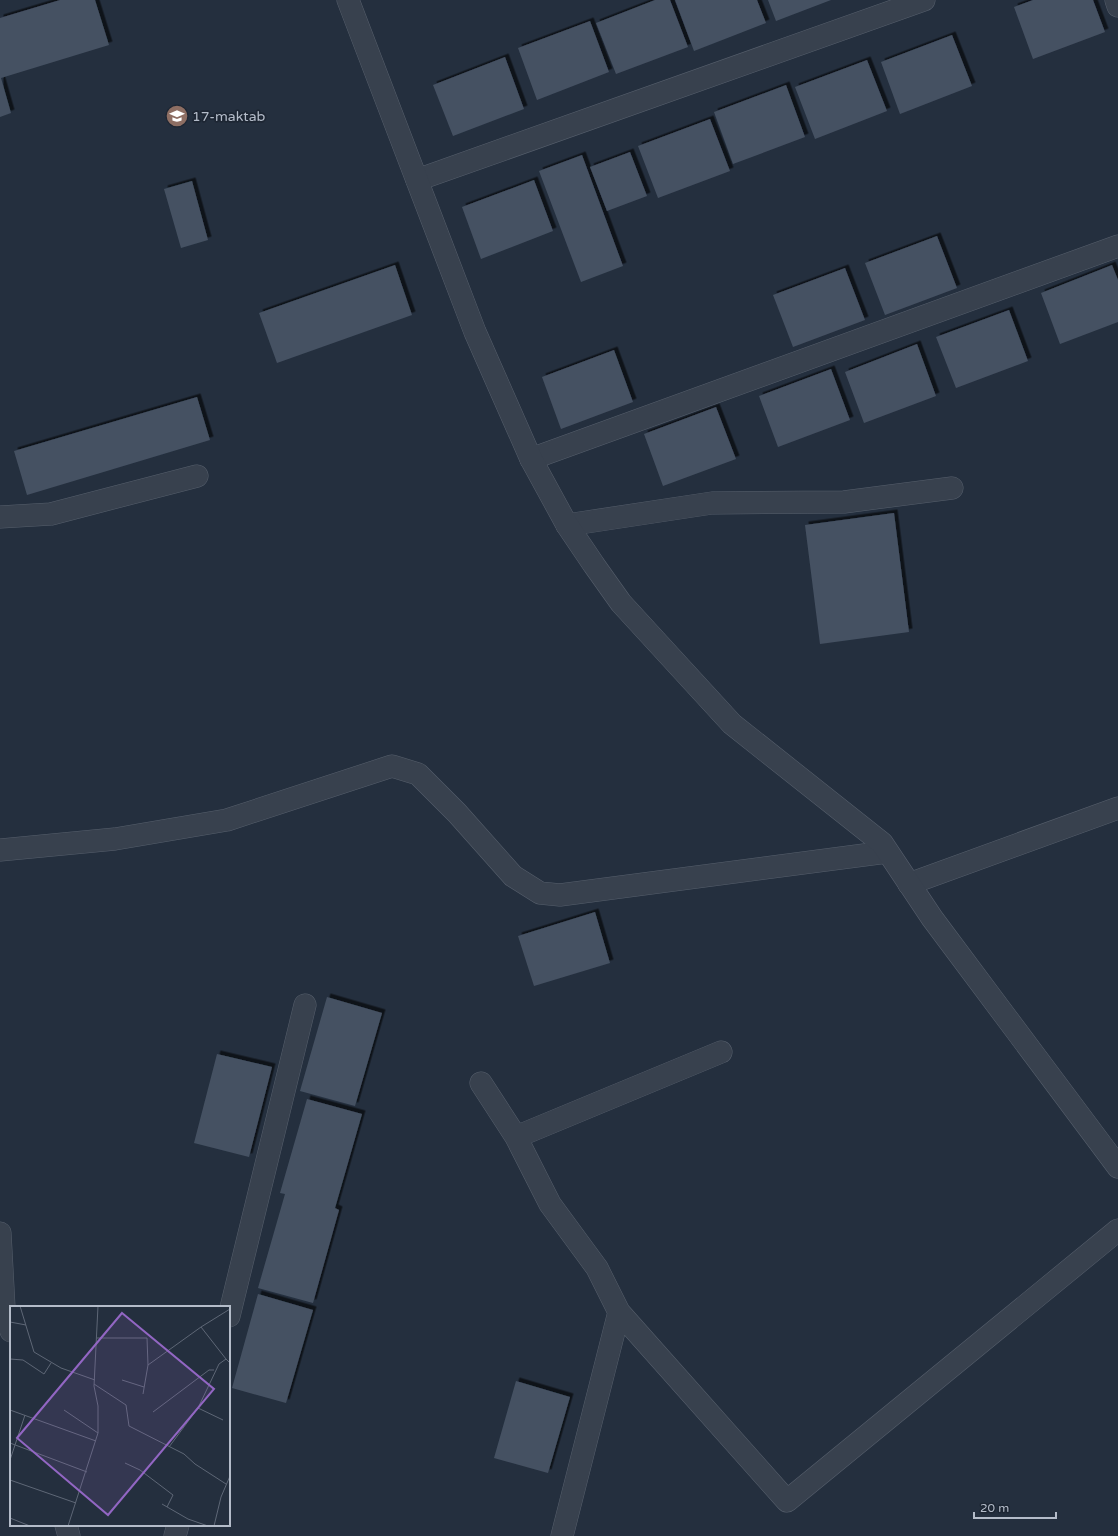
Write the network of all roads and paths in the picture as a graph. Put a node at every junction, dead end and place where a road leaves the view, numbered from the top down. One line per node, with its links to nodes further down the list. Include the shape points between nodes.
1 (348, 0): 5 (street)
2 (924, 0): 5 (street)
3 (1116, 0): 4 (street)
4 (1118, 6)
5 (417, 180): 7 (street, via 474,332)
6 (1118, 246): 7 (street)
7 (531, 459): 11 (street)
8 (197, 476): 10 (street, via 51,514)
9 (952, 488): 11 (street, via 844,502 712,503)
10 (0, 517)
11 (568, 525): 14 (street, via 621,603 732,724 882,843)
12 (1118, 808): 15 (street)
13 (0, 850): 14 (street, via 115,839 227,820 392,766 418,774 513,876 540,893 560,895)
14 (887, 852): 15 (street)
15 (909, 884): 20 (street)
16 (305, 1005): 24 (street)
17 (721, 1052): 19 (street)
18 (481, 1083): 19 (street)
19 (516, 1137): 25 (street, via 550,1204 597,1268)
20 (1118, 1167)
21 (1118, 1230): 25 (street, via 787,1501)
22 (0, 1233): 23 (street)
23 (2, 1308): 26 (street)
24 (230, 1312)
25 (619, 1312): 31 (street)
26 (10, 1328)
27 (66, 1526): 29 (street)
28 (178, 1526): 30 (street)
29 (69, 1536)
30 (175, 1536)
31 (562, 1536)

